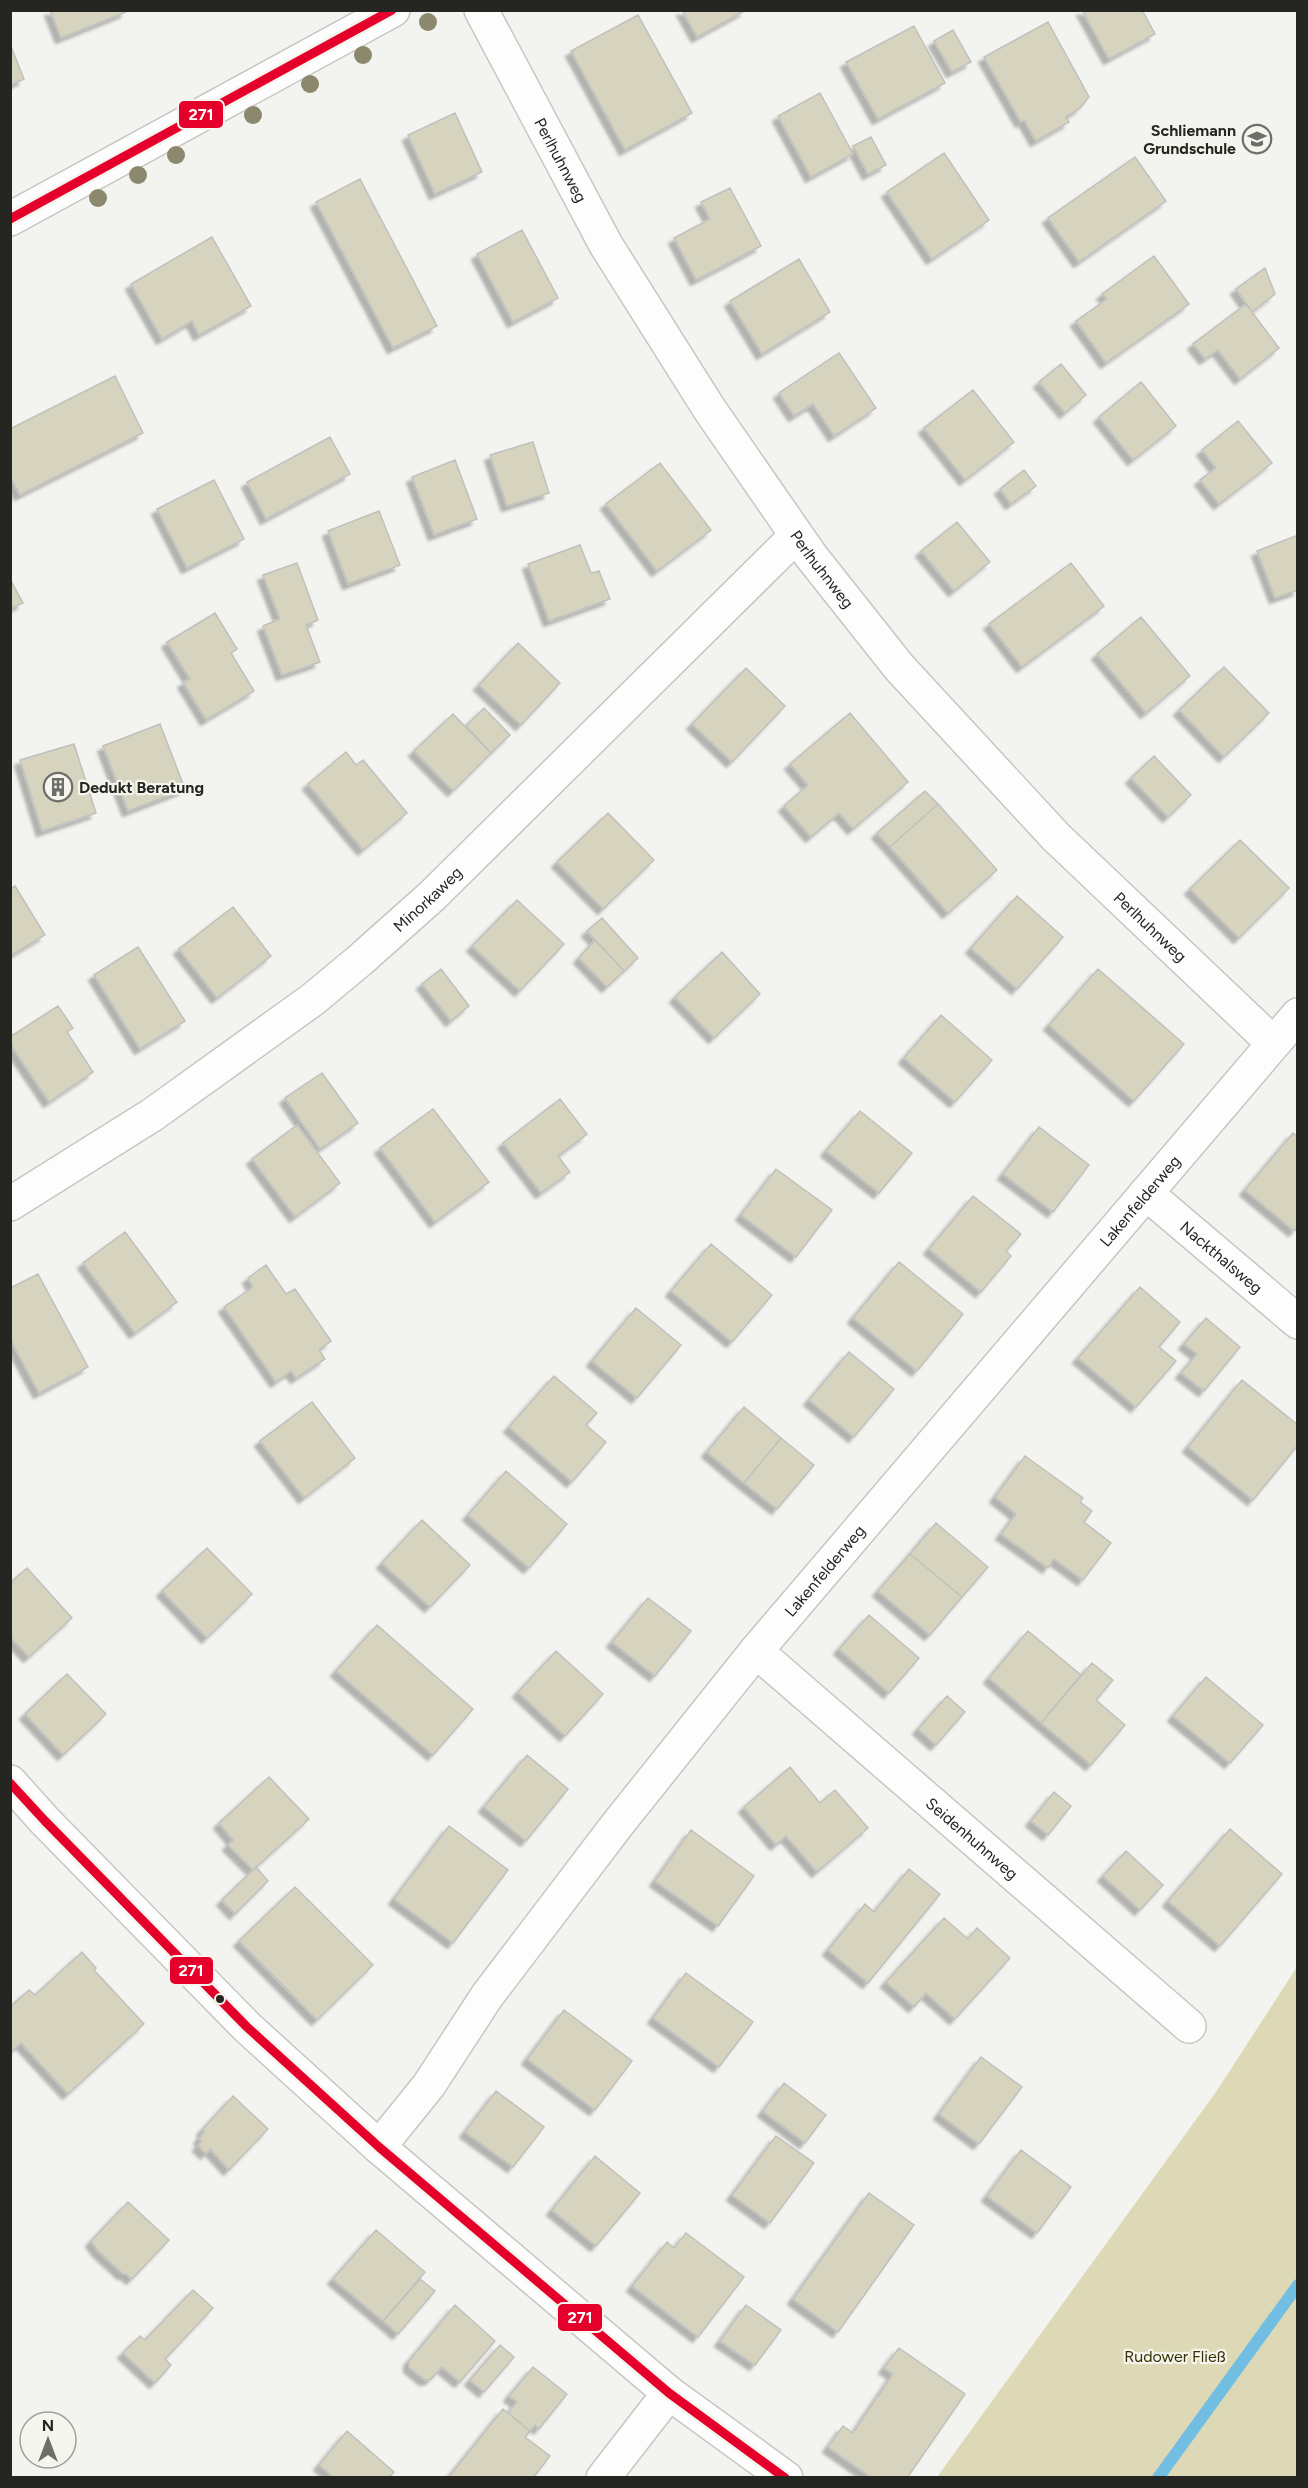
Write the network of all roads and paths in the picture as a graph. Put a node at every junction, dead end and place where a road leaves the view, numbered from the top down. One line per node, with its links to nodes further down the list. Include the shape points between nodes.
1 (393, 10): 3 (street)
2 (481, 10): 4 (street, Perlhuhnweg, via 606,245 710,410)
3 (10, 219)
4 (796, 536): 6 (street, Perlhuhnweg, via 899,667 972,748 1056,837); 8 (street, Minorkaweg, via 432,896 359,961 312,1000 153,1115)
5 (1298, 1015): 6 (street, Lakenfelderweg)
6 (1273, 1043): 7 (street, Lakenfelderweg)
7 (1146, 1193): 9 (street, Nackthalsweg); 10 (street, Lakenfelderweg)
8 (10, 1204)
9 (1298, 1322)
10 (756, 1652): 12 (street, Seidenhuhnweg); 13 (street, Lakenfelderweg, via 617,1825)
11 (10, 1782): 13 (street, via 247,2027)
12 (1190, 2026)
13 (379, 2148): 14 (street)
14 (669, 2393): 15 (street); 16 (street)
15 (603, 2478)
16 (786, 2478)

